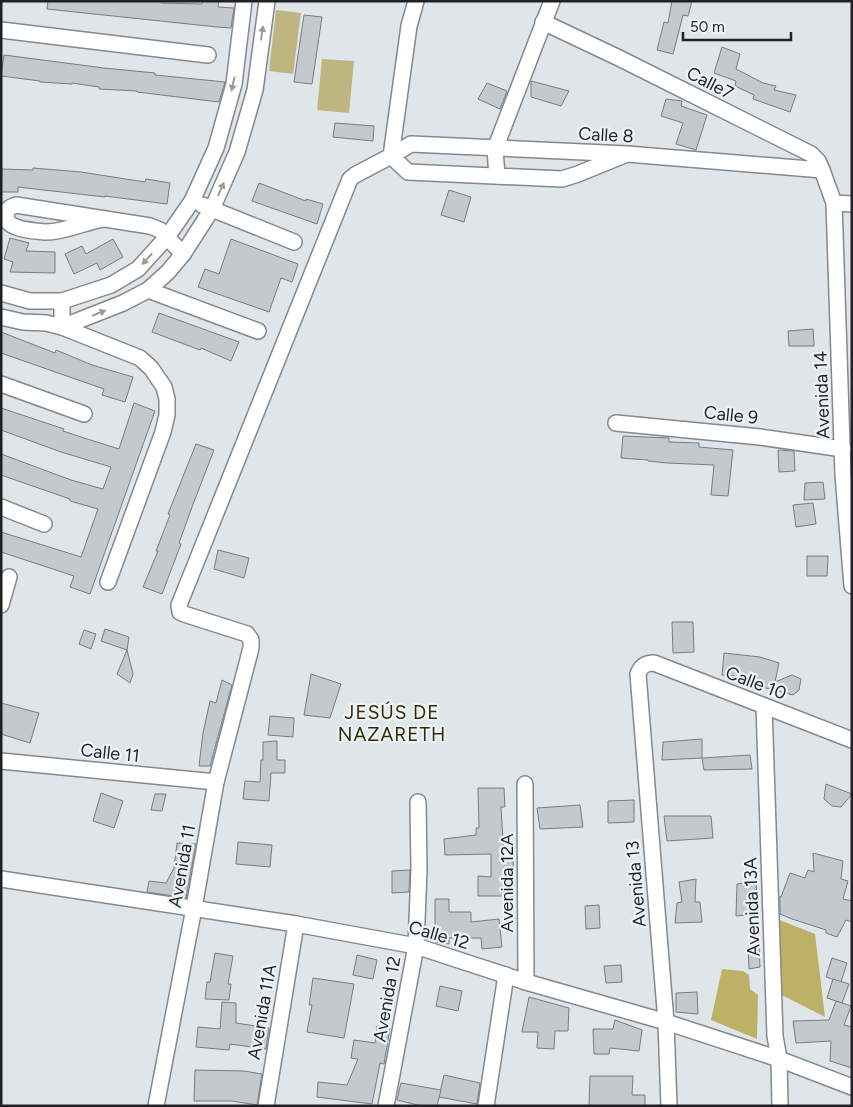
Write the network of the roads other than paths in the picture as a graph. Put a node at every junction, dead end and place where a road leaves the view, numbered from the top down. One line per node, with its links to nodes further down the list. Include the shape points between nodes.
1 (244, 1): 8 (street, one-way to 8, via 234,84)
2 (267, 1): 10 (street, one-way to 2, via 255,90)
3 (416, 1): 12 (street, via 408,26)
4 (552, 1): 5 (street)
5 (543, 22): 9 (street); 13 (street, Calle7, via 811,154)
6 (1, 30): 7 (street)
7 (208, 55)
8 (216, 148): 10 (street); 15 (street)
9 (495, 149): 11 (street, Calle 8); 12 (street, Calle 8, via 411,144); 14 (street)
10 (237, 152): 18 (street, one-way to 10)
11 (627, 154): 13 (street, Calle 8); 14 (street, via 562,179)
12 (392, 156): 14 (street, via 408,172); 42 (street, Calle 8, via 350,179 179,605 180,612 184,614)
13 (822, 170): 16 (street, Calle7)
14 (497, 176)
15 (192, 200): 18 (street); 22 (street)
16 (834, 203): 17 (street); 34 (street, Avenida 14)
17 (852, 204)
18 (212, 209): 23 (street); 24 (street)
19 (48, 211): 20 (street); 21 (street); 21 (street, via 16,205 8,209 8,222)
20 (104, 219): 21 (street, via 66,230); 22 (street, via 150,226)
21 (27, 230)
22 (167, 237): 24 (street); 27 (street, one-way to 27, via 138,269 111,286)
23 (294, 242)
24 (183, 254): 25 (street)
25 (148, 290): 29 (street, one-way to 25); 30 (street)
26 (1, 293): 27 (street, via 30,301)
27 (62, 301): 29 (street)
28 (1, 317): 29 (street)
29 (62, 327): 39 (street, via 140,358 158,376 167,399 163,432)
30 (258, 331)
31 (1, 384): 32 (street)
32 (84, 414)
33 (616, 423): 34 (street, Calle 9)
34 (843, 449): 35 (street, Avenida 14)
35 (847, 474): 40 (street, Avenida 14)
36 (1, 507): 37 (street)
37 (44, 524)
38 (9, 577): 41 (street)
39 (108, 582)
40 (852, 586)
41 (1, 605)
42 (247, 634): 47 (street, Avenida 11, via 251,648)
43 (647, 663): 44 (street, Calle 10); 56 (street, Avenida 13, via 638,674)
44 (764, 706): 45 (street, Calle 10); 57 (street, Avenida 13A, via 775,1036)
45 (852, 740)
46 (1, 761): 47 (street, Calle 11)
47 (216, 782): 51 (street, Avenida 11)
48 (525, 784): 55 (street, Avenida 12A)
49 (418, 802): 53 (street, Avenida 12)
50 (1, 879): 51 (street, Calle 12)
51 (194, 908): 52 (street, Calle 12); 59 (street, Avenida 11)
52 (296, 924): 53 (street, Calle 12); 60 (street, Avenida 11A)
53 (416, 946): 54 (street, Calle 12); 61 (street, Avenida 12)
54 (506, 975): 55 (street, Calle 12); 62 (street)
55 (526, 982): 56 (street, Calle 12)
56 (666, 1022): 57 (street, Calle 12); 63 (street, Avenida 13)
57 (779, 1059): 58 (street, Calle 12); 64 (street, Avenida 13A)
58 (852, 1087)
59 (156, 1106)
60 (266, 1106)
61 (386, 1106)
62 (486, 1106)
63 (669, 1106)
64 (780, 1106)

